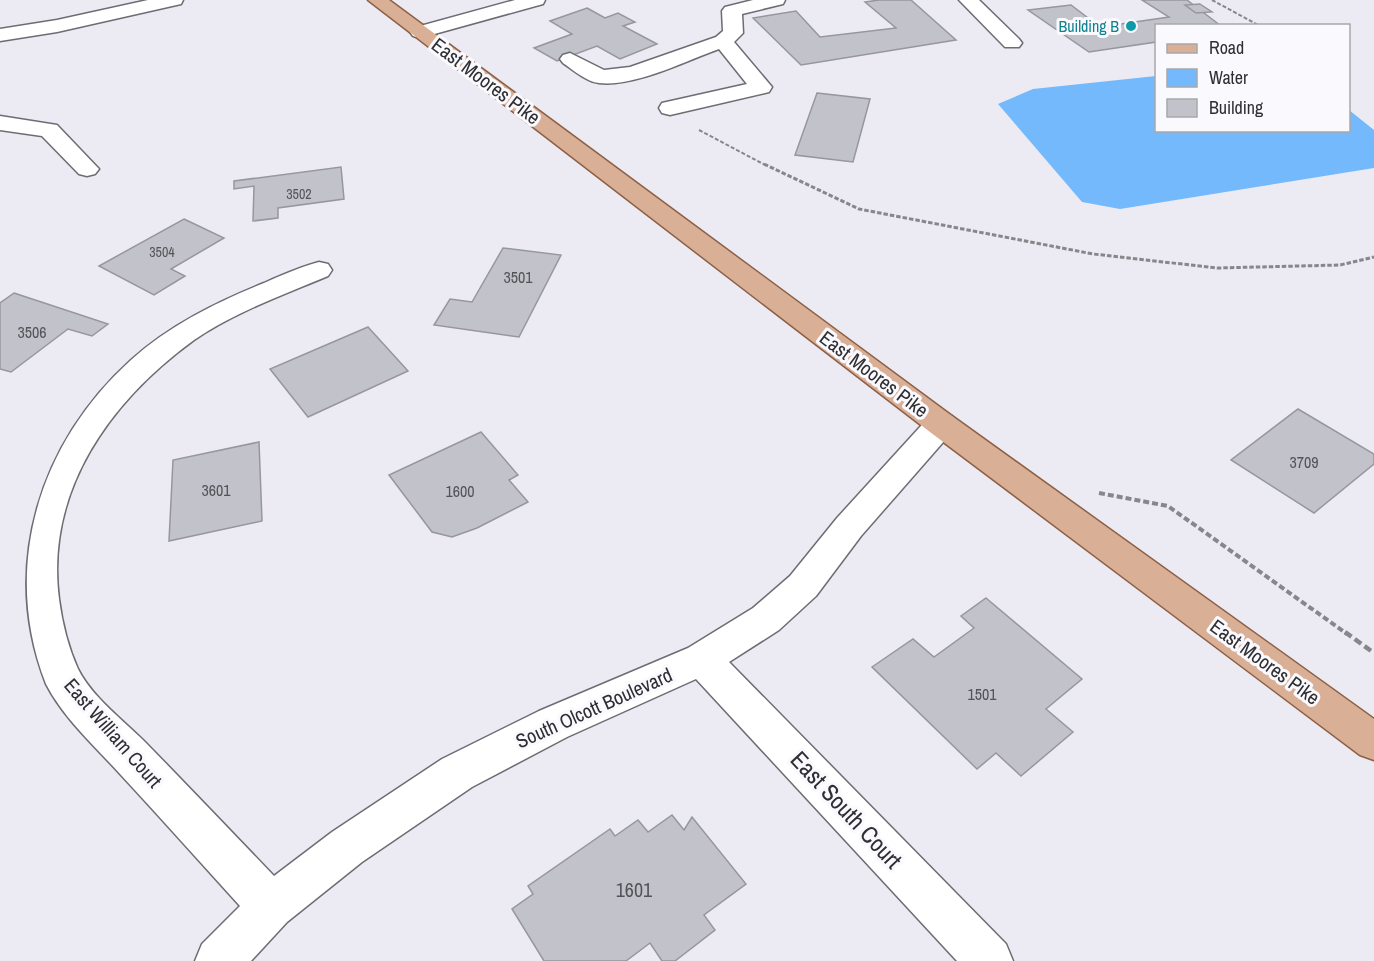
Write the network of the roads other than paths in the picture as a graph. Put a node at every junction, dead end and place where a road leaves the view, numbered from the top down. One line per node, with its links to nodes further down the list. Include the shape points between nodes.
1 (174, 0): 7 (street)
2 (377, 0): 6 (main road, East Moores Pike)
3 (536, 0): 6 (street)
4 (776, 0): 8 (street, via 732,11 733,33)
5 (968, 0): 9 (street)
6 (420, 32): 15 (main road, East Moores Pike)
7 (0, 35)
8 (723, 41): 10 (street, via 633,73 600,77); 11 (street, via 760,87)
9 (1012, 43)
10 (570, 59)
11 (670, 108)
12 (0, 123): 13 (street, via 49,130)
13 (87, 169)
14 (319, 270): 18 (street, East William Court, via 186,332 128,378 98,408 72,443 49,486 35,527 30,565 35,608 62,677 89,712)
15 (941, 424): 16 (street, South Olcott Boulevard, via 849,527 803,586 766,619); 17 (main road, East Moores Pike)
16 (702, 659): 18 (street, South Olcott Boulevard, via 553,724 457,773 346,847); 20 (street, East South Court)
17 (1374, 742)
18 (271, 906): 19 (street, South Olcott Boulevard)
19 (219, 961)
20 (989, 961)

